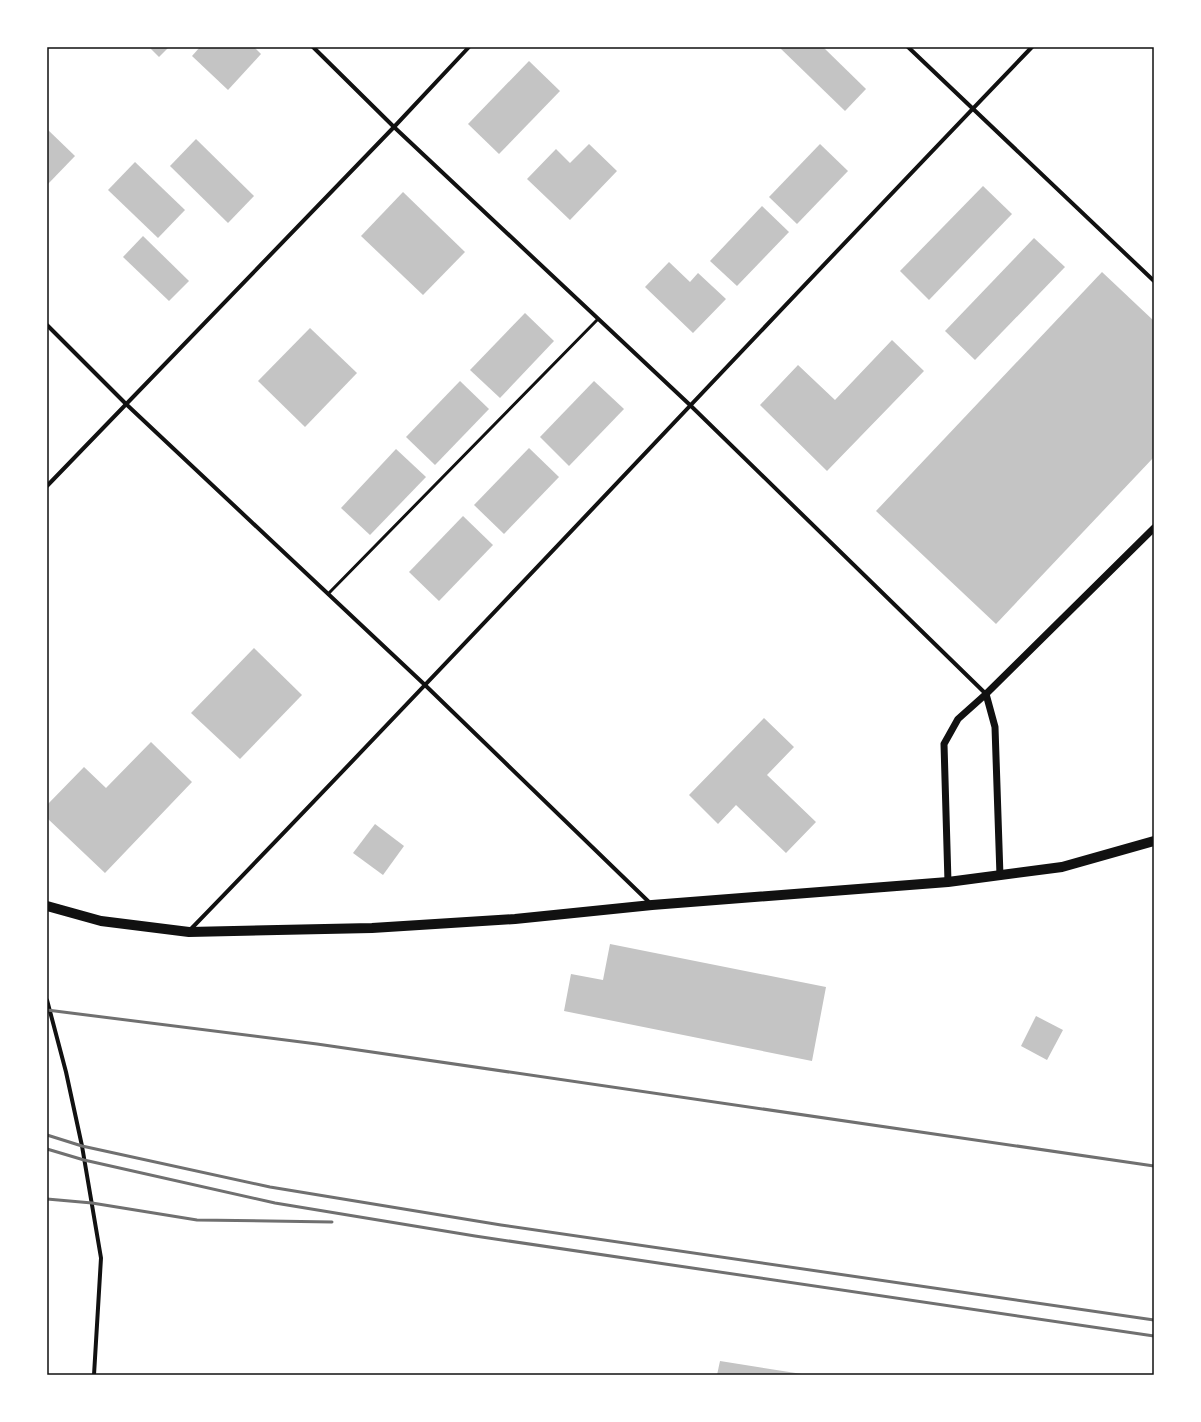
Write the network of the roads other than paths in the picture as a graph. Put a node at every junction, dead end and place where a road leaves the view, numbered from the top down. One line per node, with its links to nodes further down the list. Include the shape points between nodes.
1 (312, 47): 6 (street)
2 (469, 47): 6 (street)
3 (908, 47): 5 (street)
4 (1032, 47): 5 (street)
5 (973, 109): 7 (street); 11 (street)
6 (394, 127): 8 (street); 10 (street)
7 (1154, 281)
8 (598, 319): 11 (street); 14 (lane)
9 (47, 326): 10 (street)
10 (126, 404): 12 (street); 14 (street)
11 (690, 405): 15 (street); 16 (street)
12 (47, 486)
13 (1154, 528): 16 (street)
14 (328, 594): 15 (street)
15 (425, 685): 20 (street); 22 (street)
16 (986, 694): 18 (street, via 994,727); 19 (street, via 958,719 944,744)
17 (1154, 841): 18 (main road, via 1062,867)
18 (1000, 876): 19 (main road)
19 (948, 882): 20 (main road)
20 (652, 905): 22 (main road, via 372,928)
21 (47, 906): 22 (main road, via 101,921)
22 (189, 932)
23 (47, 1000): 24 (street, via 82,1146 101,1258)
24 (94, 1375)

